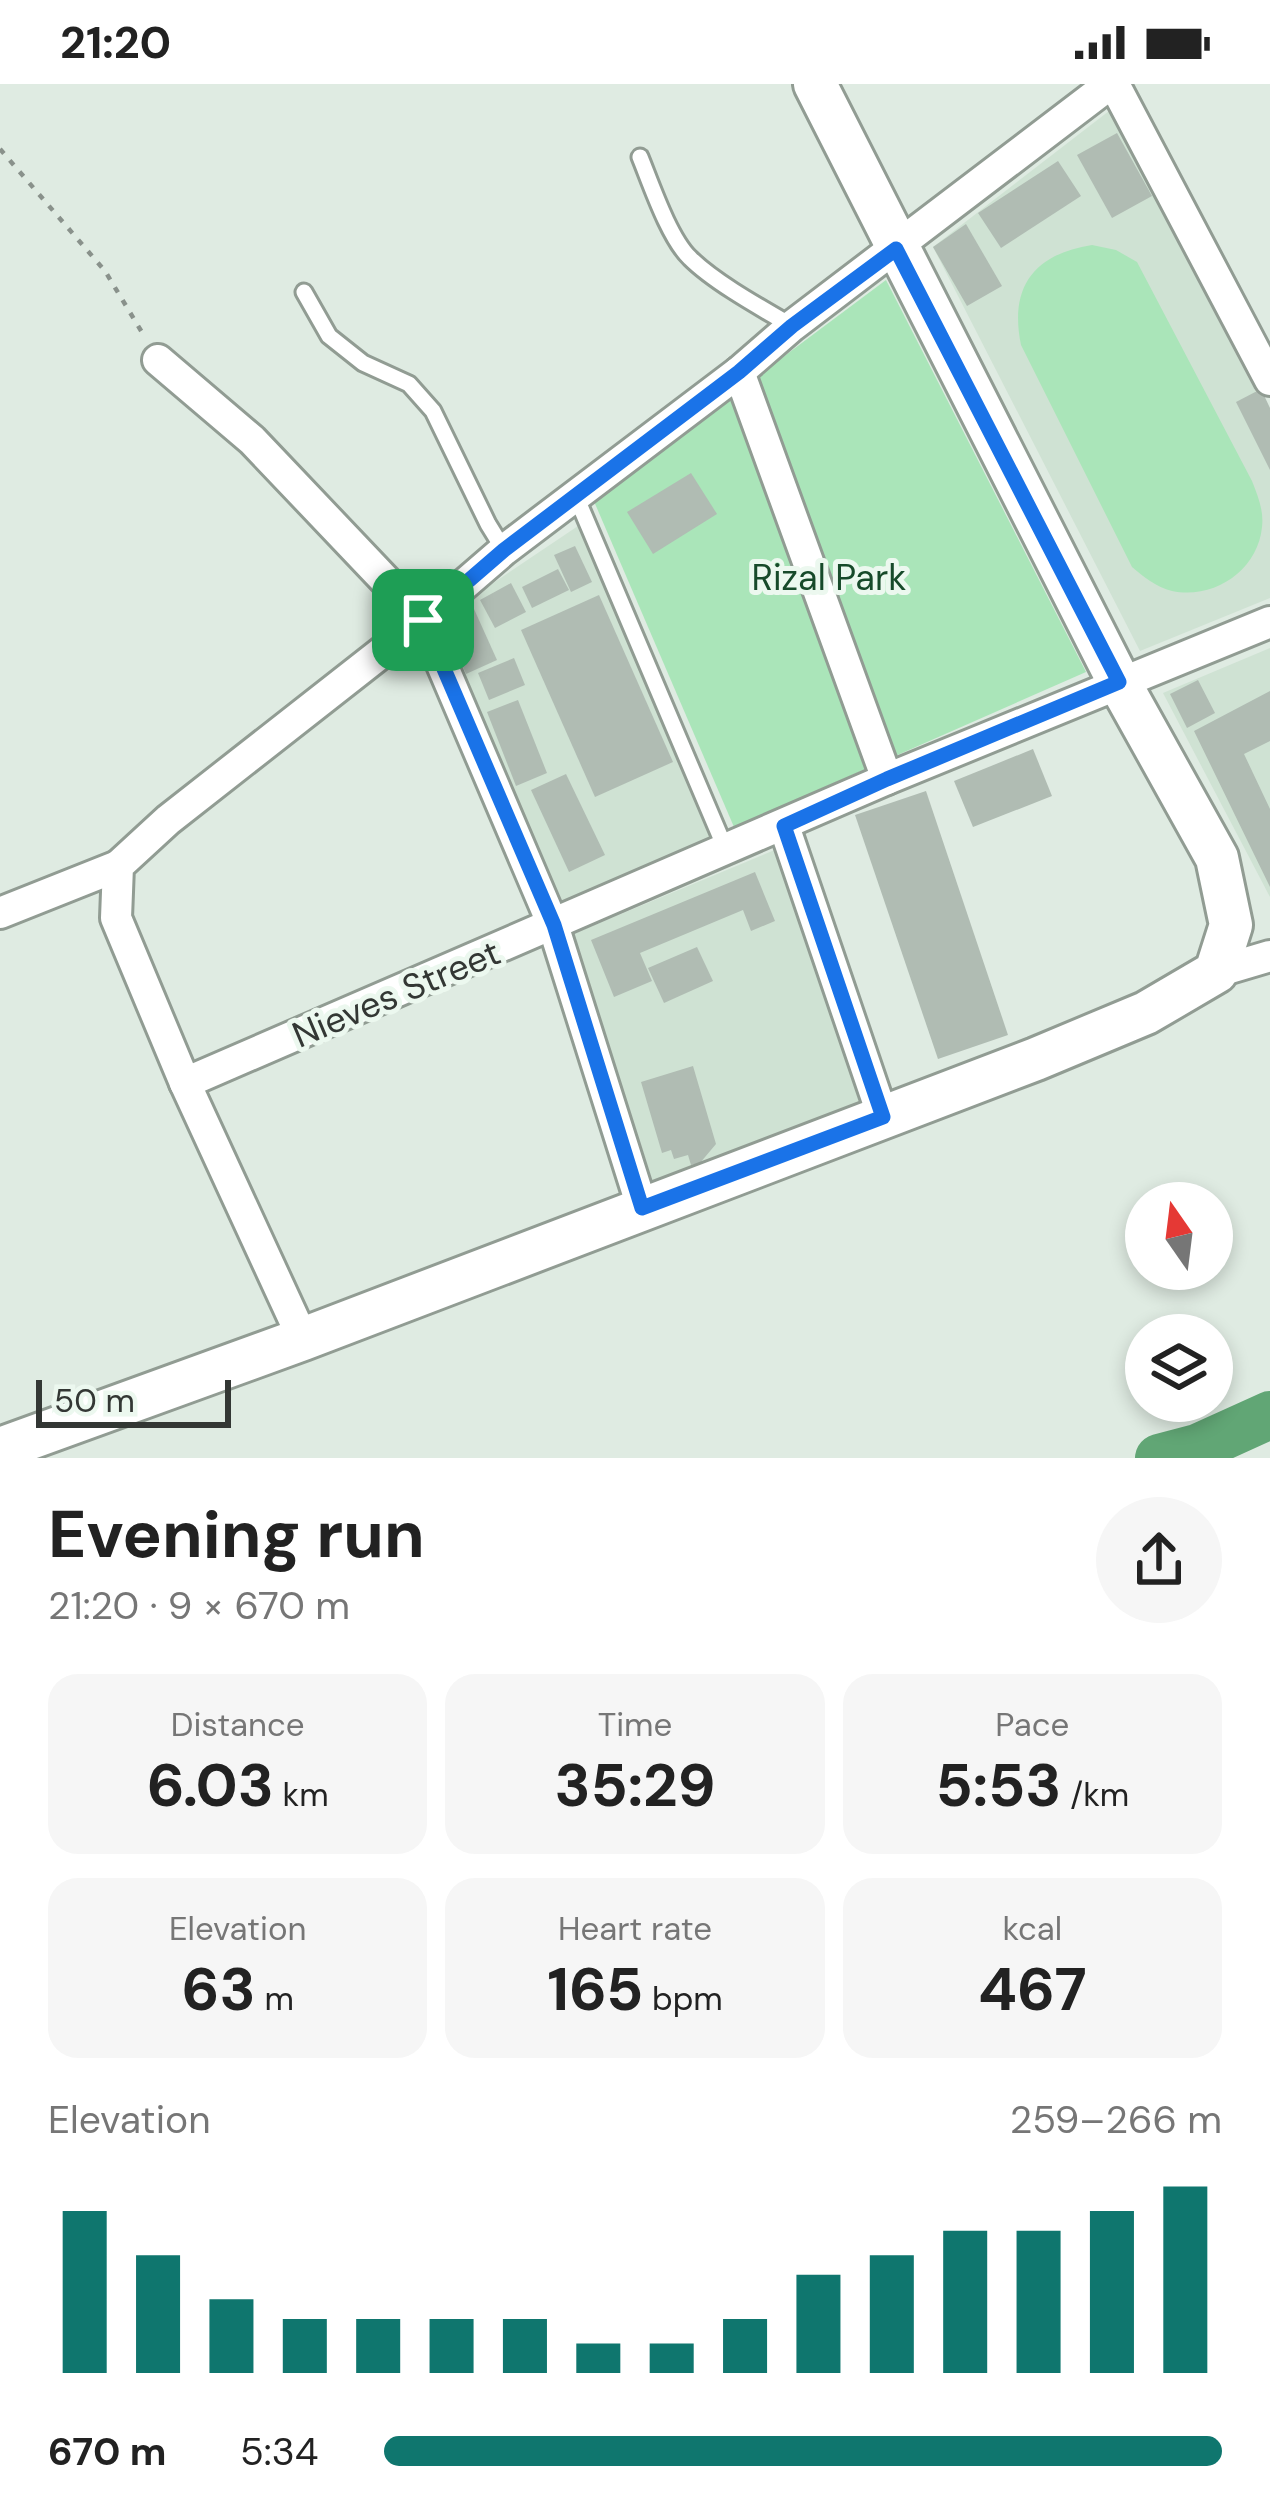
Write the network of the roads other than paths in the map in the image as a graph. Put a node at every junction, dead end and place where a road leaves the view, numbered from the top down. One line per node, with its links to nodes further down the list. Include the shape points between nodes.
1 (815, 84): 4 (main road)
2 (1112, 84): 4 (street); 9 (street)
3 (640, 157): 6 (lane, via 687,256)
4 (896, 249): 6 (street); 14 (main road)
5 (304, 292): 11 (lane, via 329,336 409,384 433,411)
6 (792, 326): 8 (street)
7 (158, 360): 12 (street, via 252,440)
8 (739, 372): 10 (street); 15 (street)
9 (1270, 380)
10 (575, 494): 11 (street); 17 (lane)
11 (504, 550): 12 (street)
12 (423, 620): 18 (street); 20 (street)
13 (1270, 622): 14 (street, Nieves Street)
14 (1119, 682): 15 (street, Nieves Street); 22 (main road, via 1217,858 1231,925)
15 (887, 779): 16 (street, Nieves Street)
16 (784, 826): 17 (street, Nieves Street); 24 (street)
17 (726, 851): 20 (street, Nieves Street)
18 (118, 866): 19 (street); 23 (street, via 116,918)
19 (0, 913)
20 (554, 925): 23 (street, Nieves Street); 25 (street)
21 (1270, 956): 22 (street)
22 (1216, 972): 24 (main road, via 1146,1013)
23 (185, 1083): 26 (street)
24 (883, 1117): 25 (main road)
25 (642, 1208): 26 (main road)
26 (303, 1339): 27 (main road)
27 (0, 1449)

